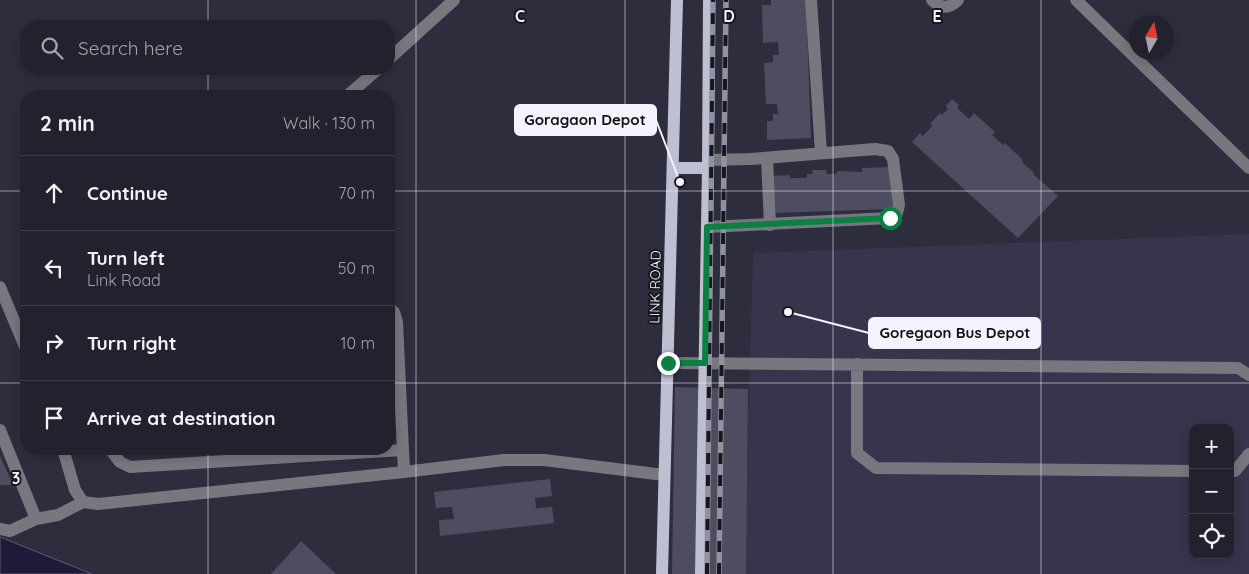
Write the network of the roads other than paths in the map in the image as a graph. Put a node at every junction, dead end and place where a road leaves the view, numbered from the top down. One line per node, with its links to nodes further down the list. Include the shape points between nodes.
1 (454, 0): 8 (street)
2 (677, 0): 14 (main road, LINK ROAD)
3 (709, 0): 13 (main road)
4 (812, 0): 11 (street)
5 (932, 0): 6 (street, via 944,8)
6 (958, 0)
7 (1076, 0): 15 (street)
8 (395, 54)
9 (371, 75): 10 (street)
10 (354, 90)
11 (821, 152): 12 (street); 16 (street, via 888,151 893,158 899,205 897,213 890,218)
12 (767, 158): 13 (street); 16 (street)
13 (708, 164): 14 (main road); 17 (main road)
14 (673, 168): 21 (main road, LINK ROAD)
15 (1249, 168)
16 (770, 225): 17 (street)
17 (707, 227): 22 (main road)
18 (0, 287): 20 (street)
19 (395, 315): 27 (street)
20 (20, 335)
21 (668, 363): 22 (street); 35 (main road, LINK ROAD)
22 (705, 363): 23 (street); 40 (main road)
23 (857, 364): 24 (street, via 1238,368); 32 (street, via 857,453 876,468)
24 (1249, 375)
25 (0, 430): 37 (street)
26 (395, 450): 27 (street)
27 (402, 450): 33 (street)
28 (1249, 454): 34 (street)
29 (65, 455): 36 (street, via 75,490)
30 (115, 455): 31 (street, via 120,462 130,466)
31 (317, 455)
32 (1189, 471)
33 (404, 472): 35 (street, via 504,460 544,460); 36 (street, via 98,504)
34 (1234, 472)
35 (664, 475): 39 (main road, LINK ROAD)
36 (83, 502): 37 (street, via 58,515)
37 (36, 520): 38 (street, via 10,532)
38 (0, 529)
39 (662, 574)
40 (701, 574)

